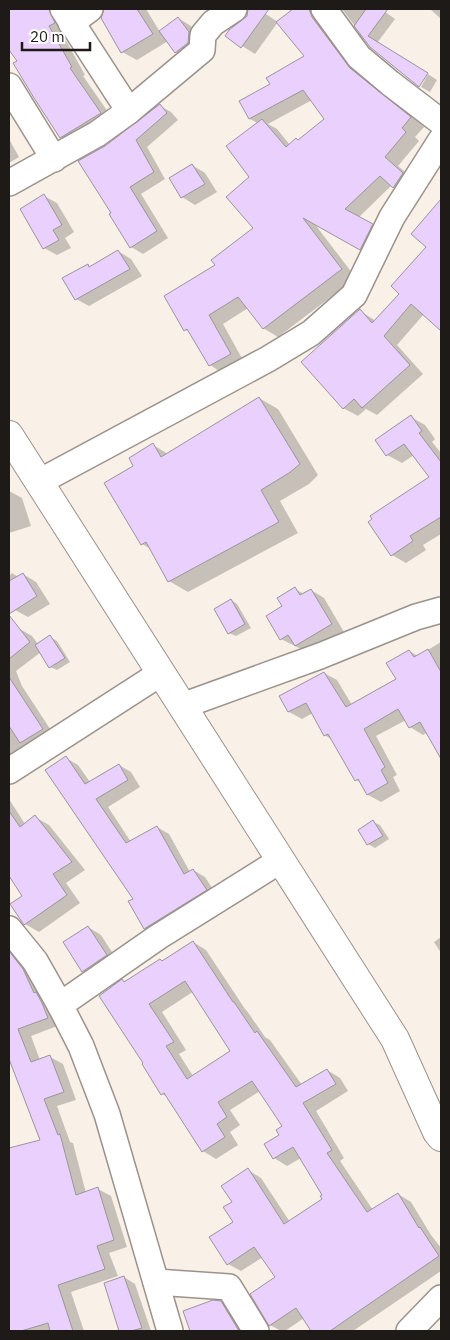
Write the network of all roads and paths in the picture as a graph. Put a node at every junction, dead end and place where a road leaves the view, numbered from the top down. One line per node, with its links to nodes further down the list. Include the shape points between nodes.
1 (234, 9): 5 (street, via 213,23 203,35 202,50)
2 (324, 9): 6 (street, via 359,57)
3 (75, 14): 5 (street)
4 (9, 86): 8 (street)
5 (129, 111): 8 (street)
6 (441, 122)
7 (441, 140): 11 (street, via 392,217 354,295 311,333)
8 (54, 158): 9 (street)
9 (9, 183)
10 (9, 435): 11 (street)
11 (39, 482): 13 (street)
12 (441, 610): 14 (street)
13 (161, 673): 14 (street); 15 (street)
14 (182, 706): 16 (street)
15 (9, 771)
16 (281, 860): 18 (street, via 158,937); 19 (street, via 395,1038)
17 (9, 929): 18 (street, via 35,961)
18 (60, 1006): 20 (street, via 81,1046 107,1114)
19 (440, 1132)
20 (156, 1282): 22 (street); 23 (street, via 229,1287)
21 (441, 1298): 24 (street)
22 (170, 1331)
23 (256, 1331)
24 (408, 1331)

